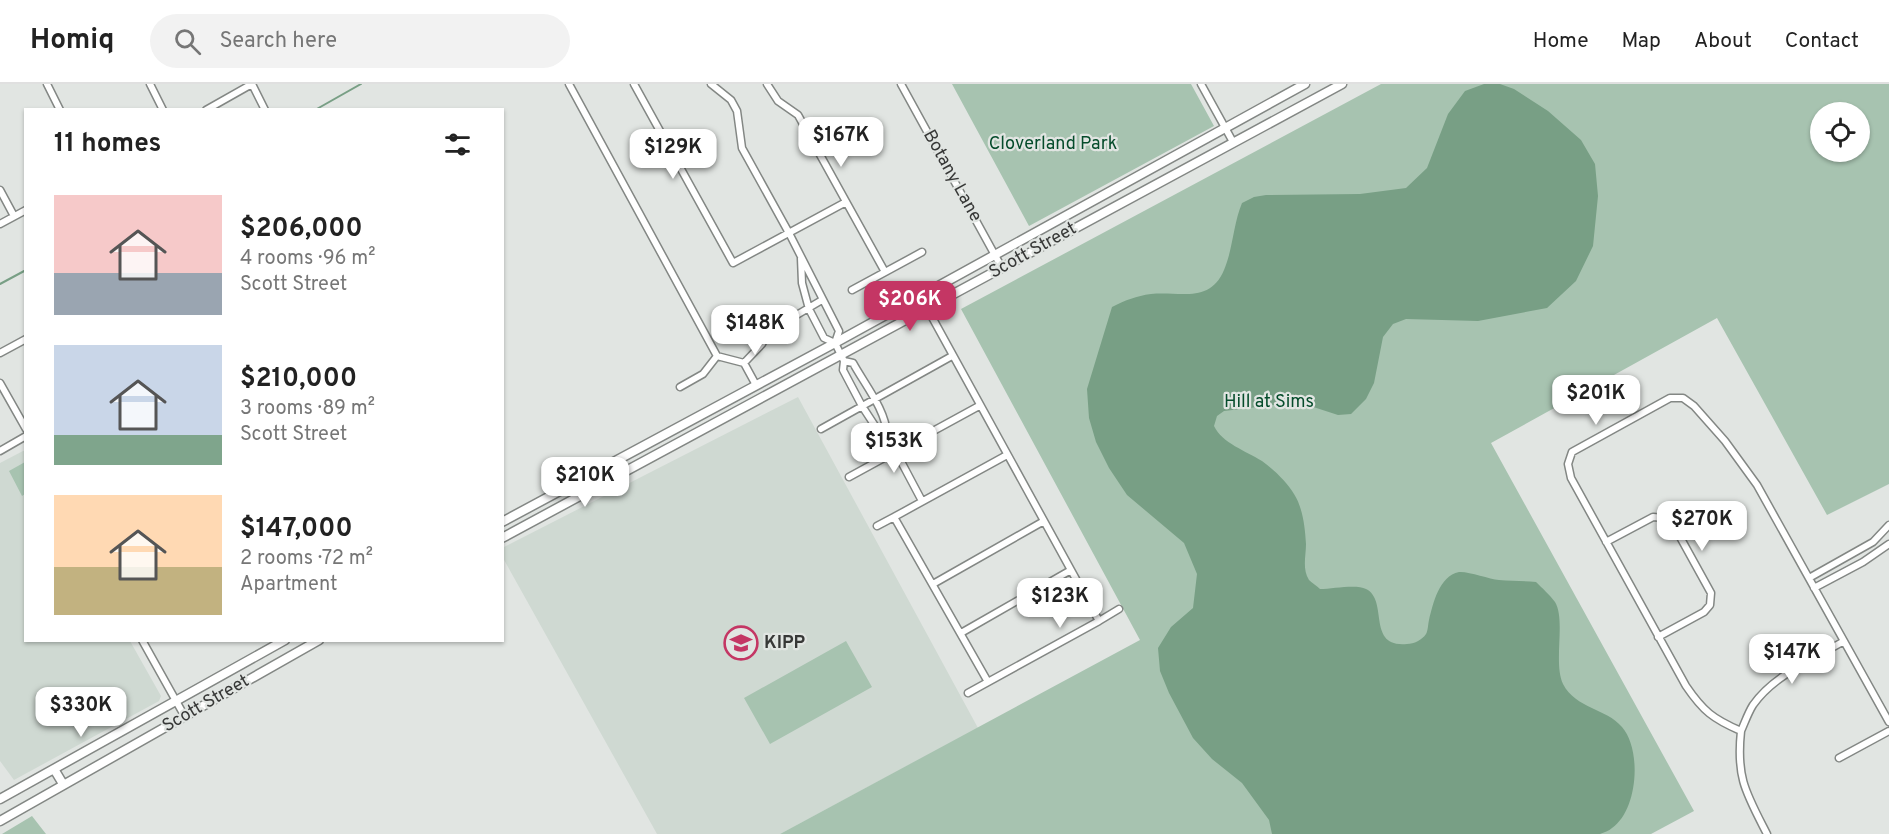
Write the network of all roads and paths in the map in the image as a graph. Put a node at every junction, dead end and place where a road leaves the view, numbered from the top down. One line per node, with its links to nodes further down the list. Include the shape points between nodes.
1 (46, 84): 12 (street)
2 (150, 84): 13 (street)
3 (252, 84): 14 (street); 15 (street)
4 (569, 84): 38 (street)
5 (634, 84): 25 (street, via 732,263)
6 (711, 84): 25 (street, via 737,111 742,148)
7 (767, 84): 20 (street, via 778,100 798,115)
8 (901, 84): 27 (street, Botany Lane)
9 (1201, 84): 16 (street)
10 (1305, 84): 16 (main road, Scott Street)
11 (1342, 84): 17 (main road, Scott Street)
12 (59, 108)
13 (162, 108)
14 (210, 108)
15 (264, 108)
16 (1225, 129): 17 (street); 19 (main road, Scott Street)
17 (1233, 142): 21 (main road, Scott Street)
18 (0, 190): 23 (street)
19 (1109, 192): 21 (main road); 27 (main road, Scott Street)
20 (846, 202): 25 (street); 30 (street)
21 (1117, 206): 29 (main road, Scott Street)
22 (24, 211): 23 (street)
23 (14, 216): 24 (street)
24 (0, 224)
25 (789, 233): 28 (street)
26 (922, 252): 30 (street)
27 (995, 255): 29 (street, Botany Lane); 36 (main road, Scott Street)
28 (801, 258): 32 (street); 34 (street, via 802,284)
29 (1002, 268): 33 (main road, Scott Street)
30 (885, 272): 31 (street)
31 (852, 290)
32 (822, 300): 34 (street); 36 (street, via 839,331)
33 (927, 308): 39 (street); 40 (main road, Scott Street)
34 (809, 309): 36 (street, via 824,338); 41 (street, via 768,332)
35 (24, 340): 37 (street)
36 (835, 343): 40 (street); 44 (main road, Scott Street)
37 (0, 353)
38 (717, 356): 41 (street); 45 (street, via 703,374)
39 (952, 356): 47 (street); 49 (street)
40 (843, 358): 42 (street, via 853,363); 46 (street, via 843,370); 53 (main road, Scott Street)
41 (744, 363): 44 (street)
42 (864, 382): 46 (street); 47 (street)
43 (0, 383): 51 (street)
44 (756, 385): 50 (main road, Scott Street)
45 (680, 387)
46 (853, 388): 48 (street)
47 (874, 399): 48 (street); 54 (street, via 887,424)
48 (862, 406): 52 (street); 54 (street, via 877,429)
49 (979, 406): 57 (street); 58 (street)
50 (695, 417): 53 (main road); 59 (main road, Scott Street)
51 (24, 425)
52 (821, 429)
53 (702, 430): 61 (main road, Scott Street)
54 (887, 435): 57 (street)
55 (24, 437): 56 (street)
56 (0, 451)
57 (896, 451): 60 (street); 62 (street)
58 (1007, 455): 62 (street); 65 (street)
59 (590, 475): 61 (main road); 64 (main road, Scott Street)
60 (849, 477)
61 (597, 487): 68 (main road, Scott Street)
62 (922, 501): 63 (street)
63 (894, 517): 67 (street); 75 (street)
64 (504, 521)
65 (1044, 521): 73 (street); 75 (street)
66 (1889, 525): 71 (street, via 1873,542)
67 (877, 526)
68 (504, 537)
69 (1606, 542): 74 (street, via 1571,478 1568,464 1572,452 1670,398 1683,398 1725,441 1757,485); 80 (street); 80 (street, via 1653,517 1664,518 1674,526 1711,593 1710,605 1704,612)
70 (1889, 544): 72 (street)
71 (1857, 551): 72 (street); 74 (street)
72 (1863, 562): 76 (street)
73 (1071, 570): 78 (street); 79 (street)
74 (1809, 578): 76 (street)
75 (933, 584): 79 (street)
76 (1814, 588): 81 (street)
77 (1119, 609): 78 (street)
78 (1099, 621): 85 (street)
79 (961, 633): 85 (street)
80 (1658, 637): 90 (street, via 1701,708)
81 (1844, 641): 89 (street); 90 (street, via 1776,680 1751,708)
82 (143, 642): 87 (street)
83 (281, 642): 87 (main road, Scott Street)
84 (316, 642): 88 (main road, Scott Street)
85 (988, 682): 86 (street)
86 (968, 693)
87 (176, 700): 88 (street); 93 (main road, Scott Street)
88 (185, 717): 94 (main road, Scott Street)
89 (1889, 722)
90 (1741, 731): 97 (street, via 1741,777)
91 (1889, 731): 92 (street)
92 (1839, 758)
93 (54, 769): 94 (main road); 95 (main road, Scott Street)
94 (63, 784): 96 (main road, Scott Street)
95 (0, 799)
96 (4, 818)
97 (1766, 834)

